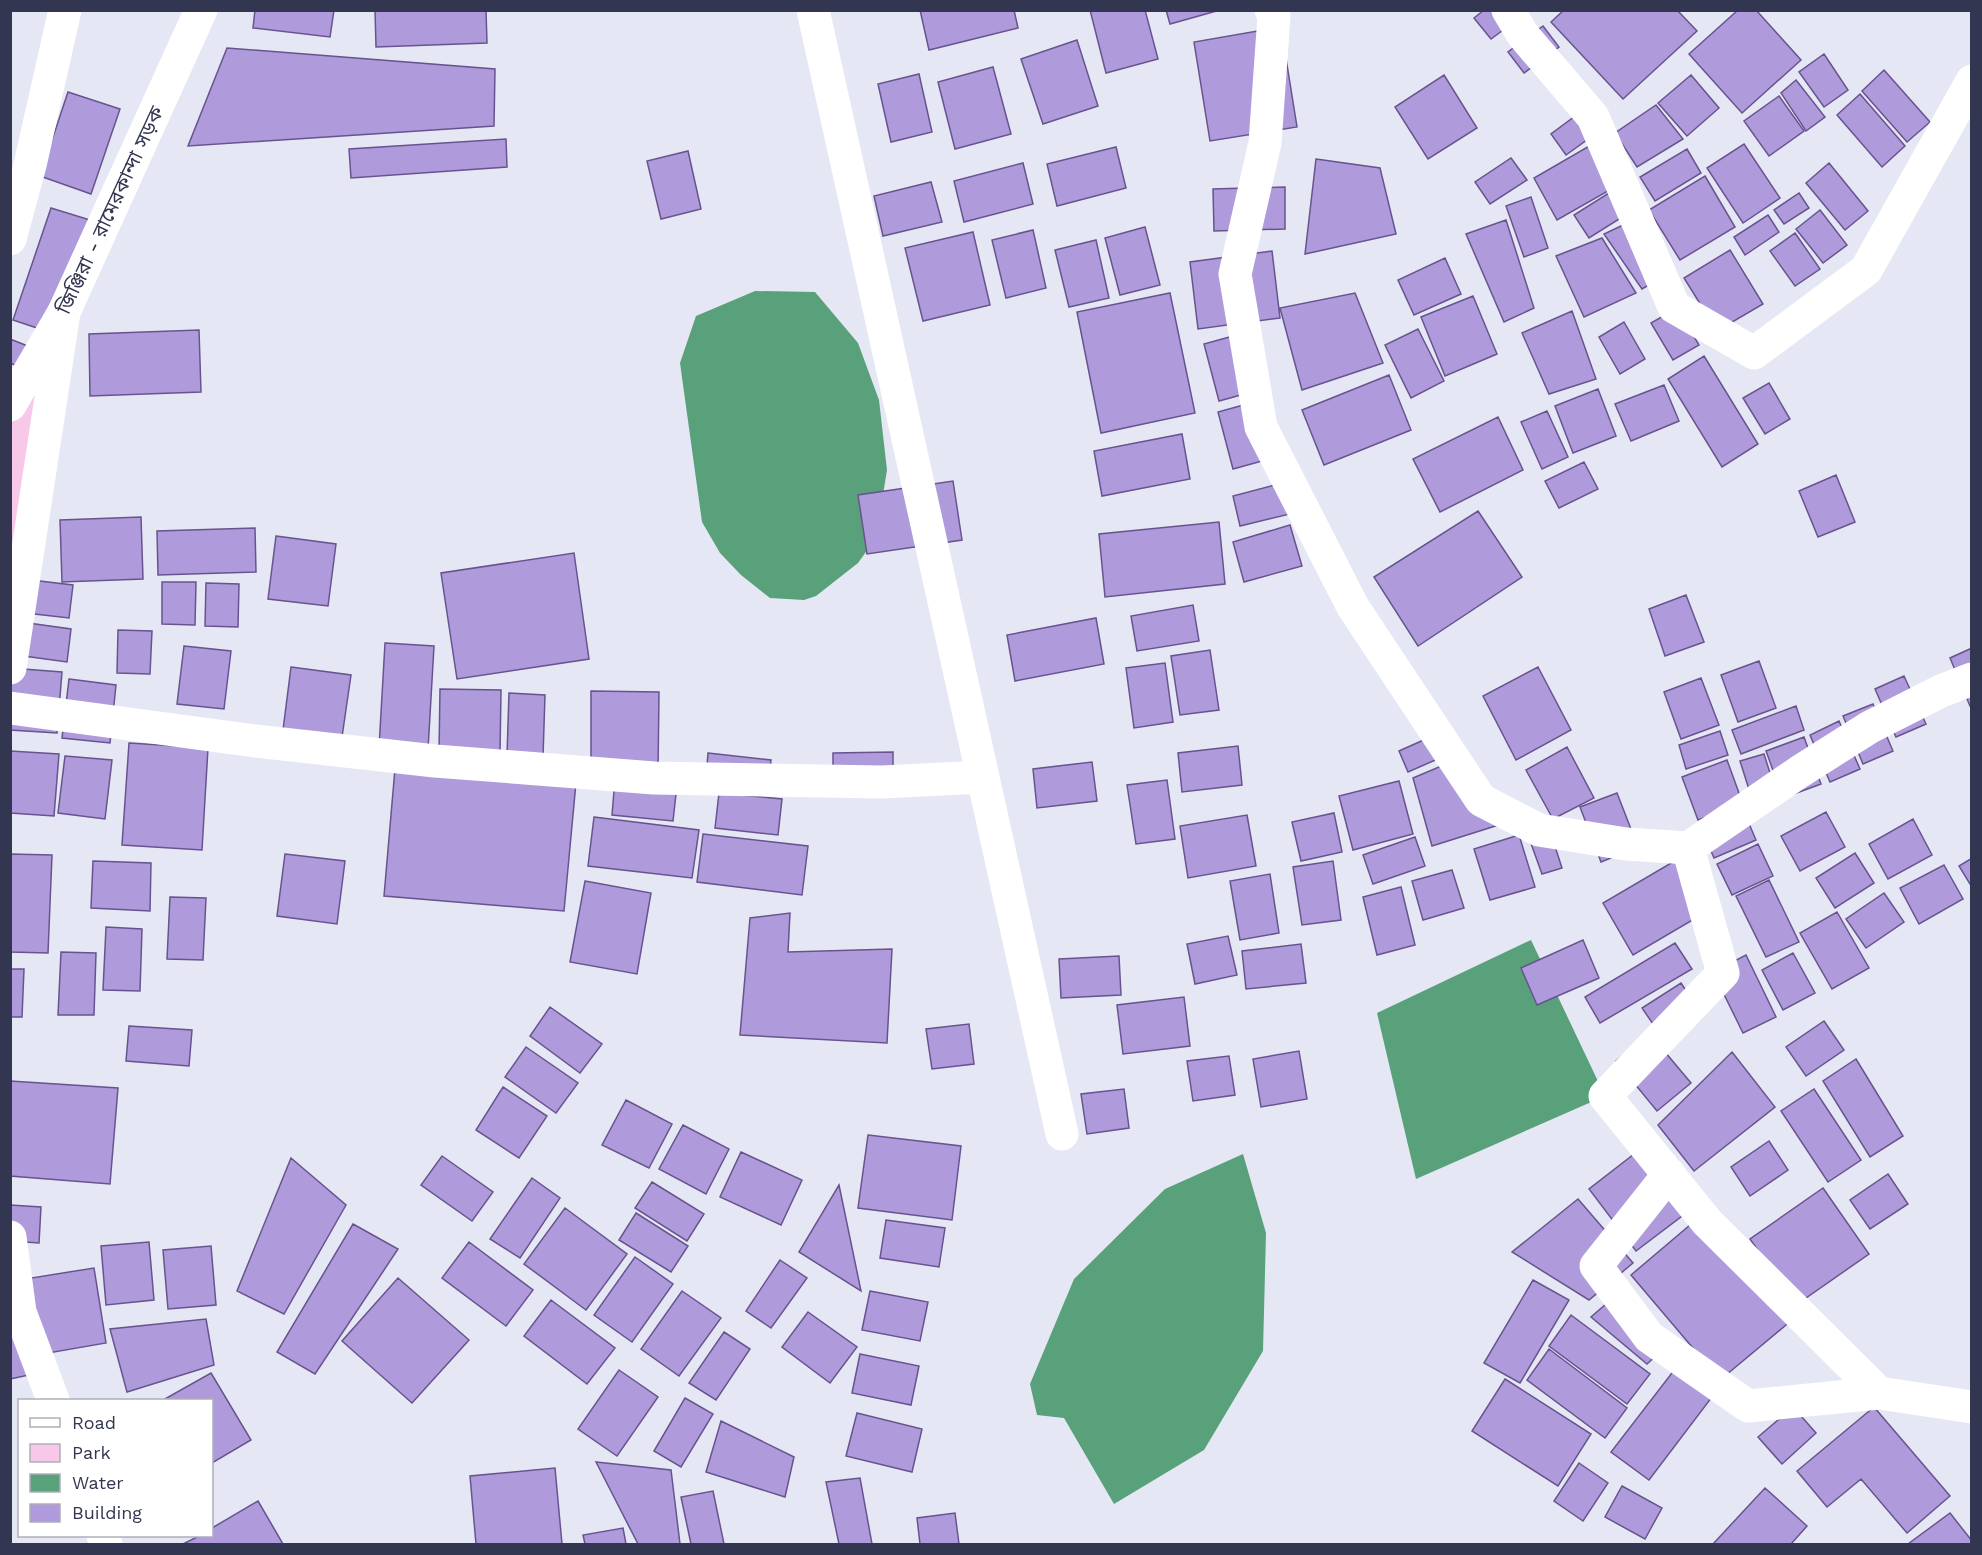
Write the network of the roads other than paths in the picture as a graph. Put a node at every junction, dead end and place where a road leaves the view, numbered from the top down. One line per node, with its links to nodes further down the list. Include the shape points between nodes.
1 (65, 10): 7 (street)
2 (201, 10): 9 (street, জিঞ্জিরা - রামেরকান্দা সড়ক)
3 (813, 10): 14 (street)
4 (1271, 10): 15 (street, via 1274,16 1265,143 1235,274 1261,427 1353,607 1481,800 1539,830 1626,844)
5 (1508, 10): 6 (street, via 1523,35 1593,117 1674,307 1754,353 1866,270)
6 (1971, 81)
7 (20, 159): 8 (street)
8 (10, 238)
9 (64, 312): 10 (street, জিঞ্জিরা - রামেরকান্দা সড়ক); 11 (street)
10 (10, 405)
11 (10, 668)
12 (1971, 680): 15 (street, via 1870,727)
13 (10, 708): 14 (street, via 423,760 654,778 882,783)
14 (983, 777): 16 (street)
15 (1689, 848): 17 (street, via 1724,973 1605,1096)
16 (1062, 1134)
17 (1669, 1174): 19 (street, via 1707,1222); 19 (street, via 1596,1266 1649,1337 1748,1406)
18 (10, 1238): 20 (street, via 20,1312)
19 (1879, 1393): 21 (street)
20 (52, 1399)
21 (1971, 1407)

